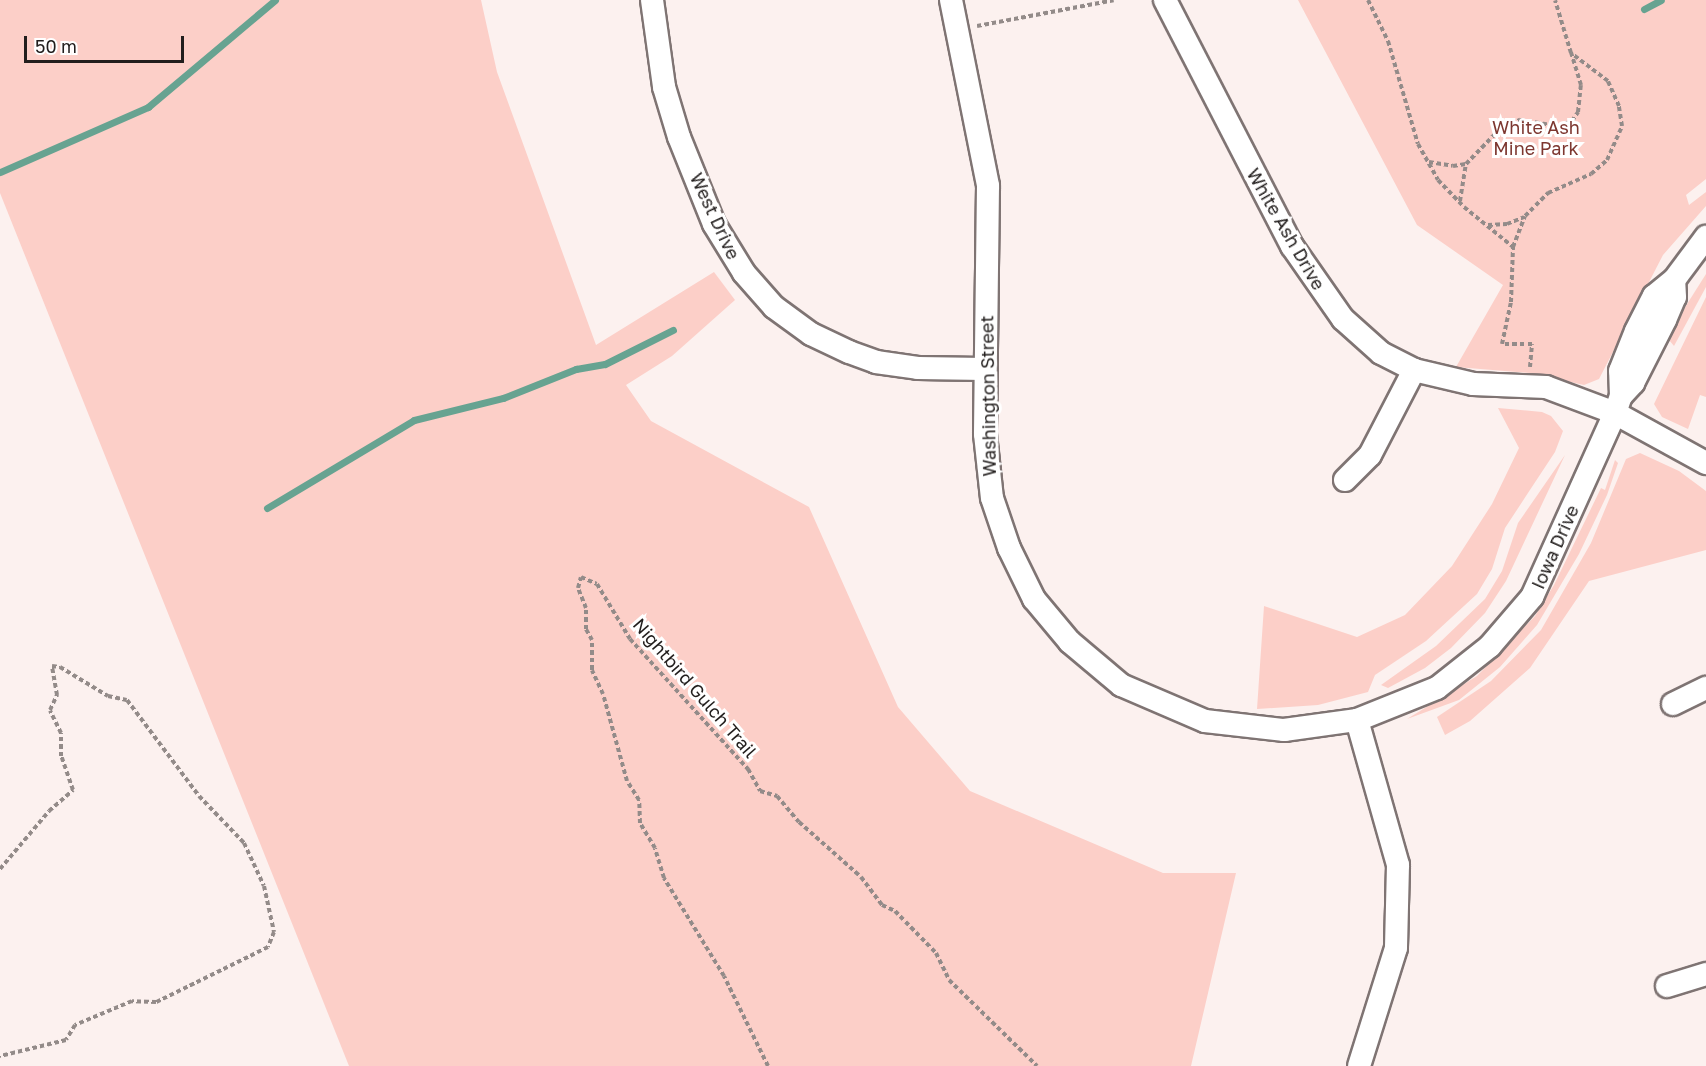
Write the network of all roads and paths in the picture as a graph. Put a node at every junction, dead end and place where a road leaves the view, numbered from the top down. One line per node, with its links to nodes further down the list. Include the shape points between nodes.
1 (652, 0): 16 (street, West Drive, via 664,87 680,137 728,250 767,298 812,334 876,362 918,368)
2 (951, 0): 7 (street, Washington Street)
3 (1114, 0): 7 (path)
4 (1165, 0): 17 (street, White Ash Drive, via 1286,235 1321,292 1342,320 1381,353)
5 (1368, 0): 9 (path, via 1388,41 1418,144)
6 (1555, 0): 8 (path)
7 (958, 30): 16 (street, Washington Street, via 988,186)
8 (1571, 53): 10 (path, via 1581,85 1578,112 1572,121 1559,126 1531,120 1508,124); 12 (path, via 1608,81 1619,106 1622,126 1607,160 1590,174 1548,193)
9 (1429, 162): 10 (path); 11 (path, via 1438,180)
10 (1466, 164): 11 (path)
11 (1461, 201): 13 (path)
12 (1525, 216): 13 (path, via 1507,224); 15 (path)
13 (1487, 225): 15 (path)
14 (1706, 237): 19 (street, Iowa Drive, via 1674,280 1675,297 1665,320)
15 (1513, 247): 18 (path, via 1511,302 1502,344 1532,344)
16 (984, 369): 24 (street, Washington Street, via 985,434 992,498 1008,548 1034,599 1070,642 1122,685 1204,721 1284,730)
17 (1414, 370): 19 (street, White Ash Drive, via 1473,384 1545,387); 21 (street, via 1370,455)
18 (1530, 372)
19 (1618, 405): 20 (street, White Ash Drive); 24 (street, Iowa Drive, via 1532,597 1490,646 1437,688)
20 (1706, 463)
21 (1345, 480)
22 (1706, 688): 23 (street)
23 (1673, 704)
24 (1357, 720): 31 (street, via 1398,865 1396,948)
25 (0, 869): 28 (path, via 73,790 61,756 60,732 50,710 57,695 52,666 60,667 108,696 127,700 199,796 244,843 264,886 274,932 268,948 156,1002 132,1001 75,1025 66,1040)
26 (1706, 975): 27 (street)
27 (1667, 987)
28 (0, 1056)
29 (768, 1066): 30 (path, Nightbird Gulch Trail, via 724,976 664,878 659,856 640,823 639,800 627,781 603,694 592,670 592,640 578,588 581,578 597,584 630,639 748,769 760,791 777,796 799,822 861,877 882,905 895,911 936,953 949,980)
30 (1038, 1066)
31 (1359, 1066)

